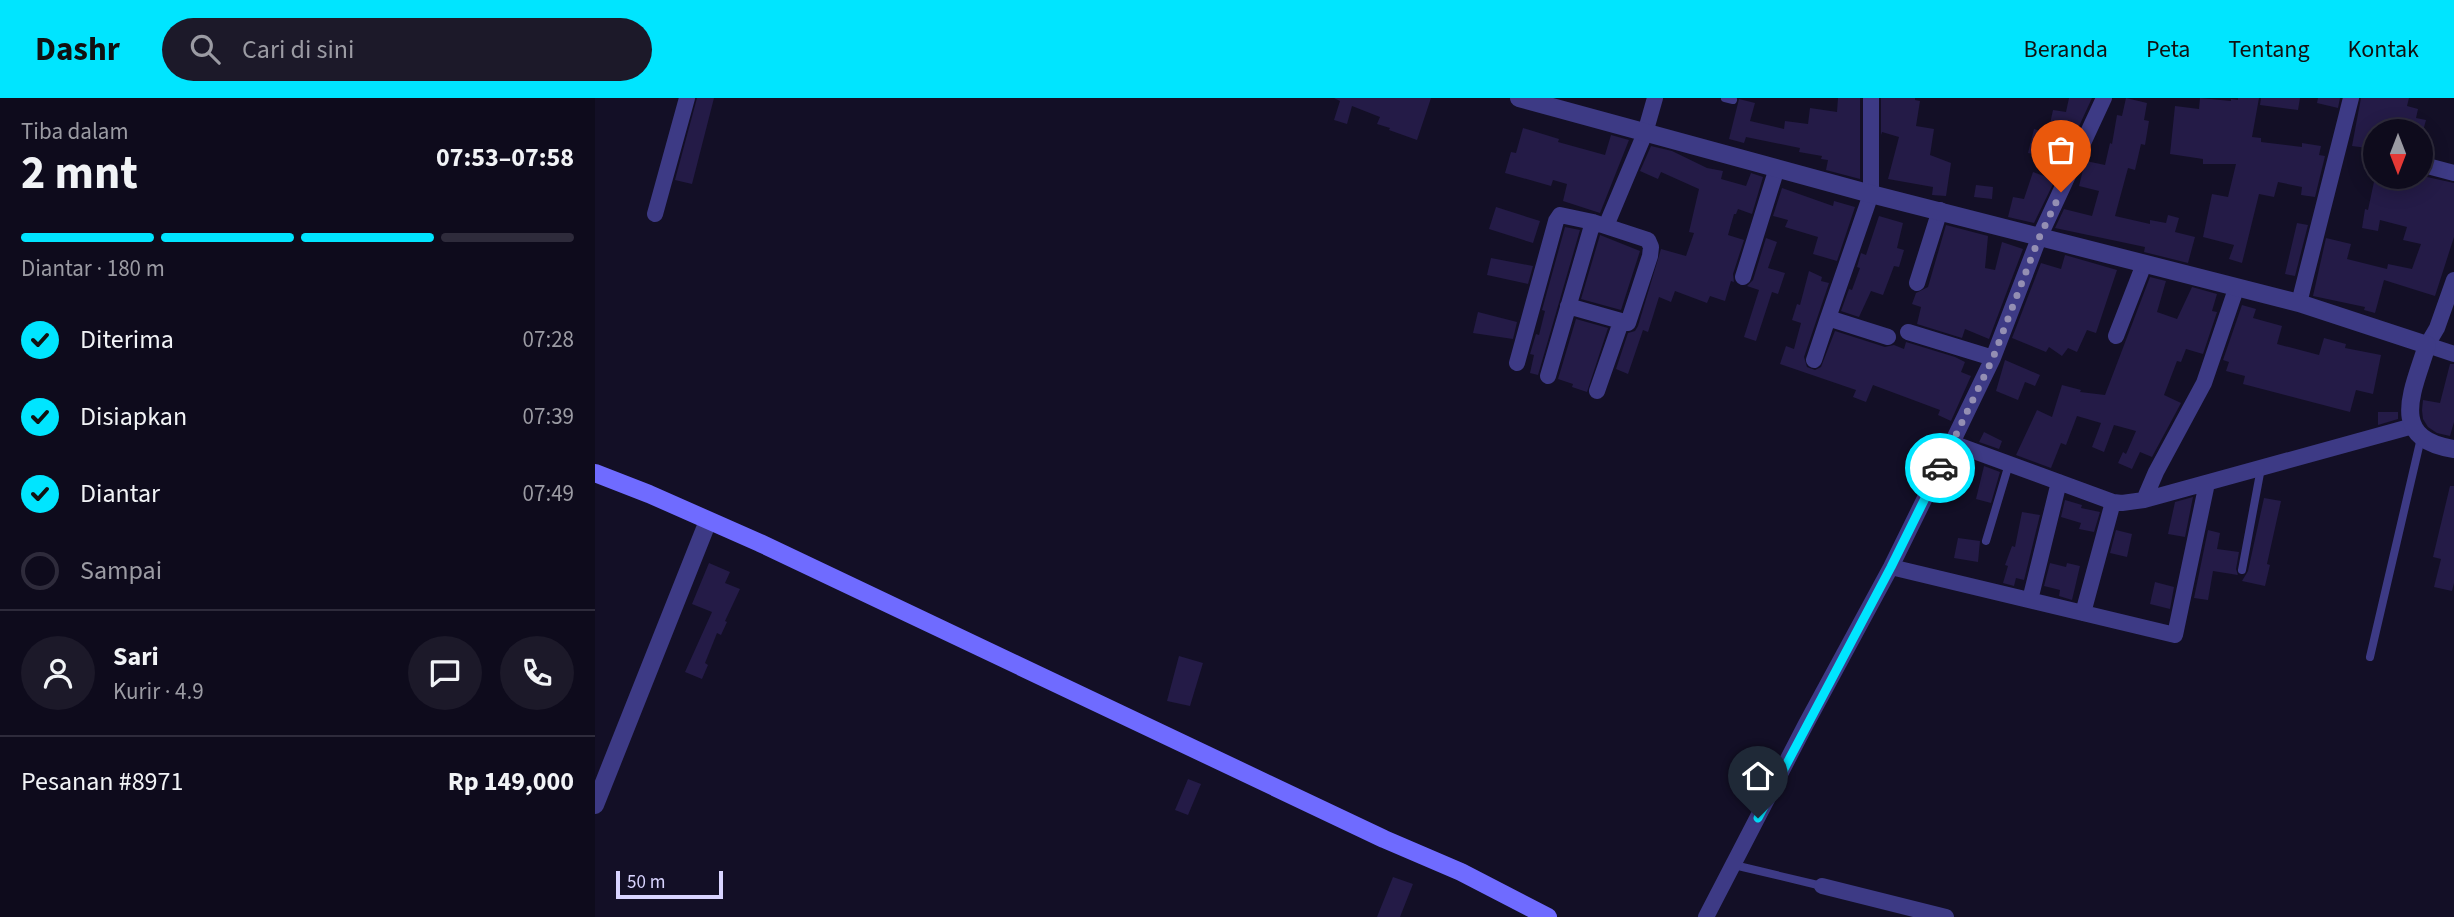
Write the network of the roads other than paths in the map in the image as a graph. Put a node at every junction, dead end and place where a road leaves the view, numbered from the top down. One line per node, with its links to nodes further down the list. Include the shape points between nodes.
1 (687, 98): 13 (street)
2 (1519, 98): 7 (street)
3 (1655, 98): 7 (street)
4 (1871, 98): 11 (street)
5 (2104, 98): 15 (street)
6 (2351, 98): 21 (street)
7 (1646, 133): 9 (street); 14 (street)
8 (2433, 167): 10 (street)
9 (1777, 168): 11 (street); 17 (street)
10 (2454, 173)
11 (1871, 194): 12 (street); 23 (street)
12 (1940, 210): 15 (street); 19 (street)
13 (656, 214)
14 (1599, 224): 22 (street); 24 (street, via 1648,240 1651,247 1629,322); 32 (street, via 1567,215 1556,221)
15 (2039, 238): 16 (street); 30 (street)
16 (2144, 264): 20 (street); 26 (street)
17 (1742, 277)
18 (2454, 279): 28 (street)
19 (1917, 283)
20 (2236, 289): 21 (street); 43 (street, via 2204,383)
21 (2299, 303): 28 (street)
22 (1568, 306): 24 (street); 33 (street)
23 (1828, 318): 27 (street); 31 (street)
24 (1621, 322): 34 (street)
25 (1908, 332): 30 (street)
26 (2116, 336)
27 (1888, 337)
28 (2427, 345): 29 (street); 35 (street, via 2413,383 2410,409)
29 (2454, 354)
30 (1993, 358): 36 (street)
31 (1814, 360)
32 (1517, 363)
33 (1548, 376)
34 (1597, 391)
35 (2417, 432): 37 (street, via 2432,444); 39 (street); 51 (lane)
36 (1952, 443): 38 (street); 47 (street)
37 (2454, 449)
38 (2009, 464): 41 (street); 46 (lane)
39 (2261, 468): 42 (street); 48 (lane)
40 (595, 473): 45 (main road)
41 (2059, 482): 44 (street); 49 (street)
42 (2207, 483): 43 (street); 50 (street, via 2175,635)
43 (2144, 500): 44 (street)
44 (2113, 502): 50 (street)
45 (708, 520): 52 (street); 55 (main road)
46 (1986, 541)
47 (1891, 567): 49 (street); 53 (street)
48 (2242, 570)
49 (2030, 600): 50 (street)
50 (2083, 613)
51 (2370, 657)
52 (595, 805)
53 (1734, 865): 54 (lane); 56 (street)
54 (1822, 886): 57 (street)
55 (1548, 917)
56 (1706, 917)
57 (1946, 917)

